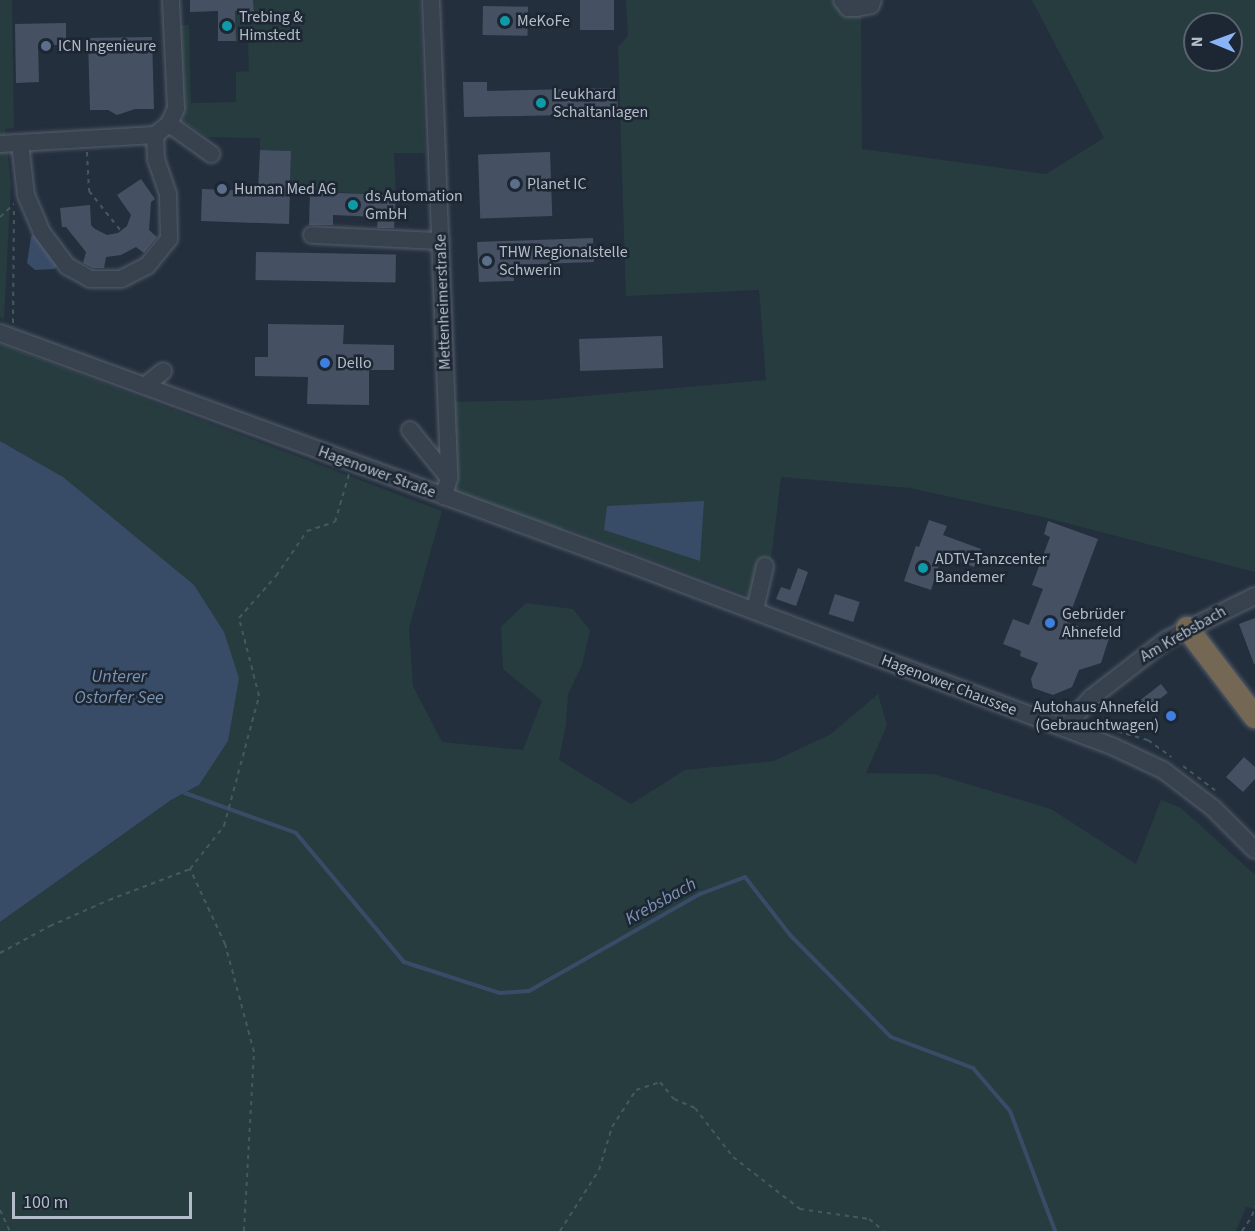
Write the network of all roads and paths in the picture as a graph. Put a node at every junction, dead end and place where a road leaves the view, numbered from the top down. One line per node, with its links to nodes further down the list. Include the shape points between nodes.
1 (171, 0): 5 (street, via 176,108)
2 (431, 0): 14 (street, Mettenheimerstraße)
3 (842, 0): 4 (street, via 848,8 871,5)
4 (873, 0)
5 (169, 124): 6 (street); 10 (street)
6 (155, 135): 7 (street); 8 (street, via 156,160 168,194 169,238 147,266 122,279 90,279 67,266 41,231 26,195)
7 (87, 138): 8 (street); 12 (path, via 89,191)
8 (20, 143): 9 (street)
9 (0, 144)
10 (211, 154)
11 (0, 217): 15 (path, via 16,202 15,307)
12 (122, 231)
13 (312, 235): 14 (street)
14 (441, 241): 20 (street, Mettenheimerstraße)
15 (6, 330): 17 (street, Hagenower Straße)
16 (163, 371): 17 (street)
17 (146, 385): 19 (street, Hagenower Straße)
18 (410, 430): 20 (street)
19 (353, 464): 21 (street, Hagenower Straße); 29 (path, via 335,522 307,531 276,576 238,618 259,696 224,826)
20 (449, 478): 21 (street, Mettenheimerstraße)
21 (444, 496): 24 (street, Hagenower Straße, via 513,516)
22 (765, 567): 24 (street)
23 (1255, 596): 25 (street, Am Krebsbach)
24 (755, 610): 27 (street, Hagenower Chaussee)
25 (1187, 628): 26 (highway); 27 (street, Am Krebsbach, via 1129,666 1091,698)
26 (1255, 717)
27 (1065, 728): 28 (street, Hagenower Chaussee, via 1163,770 1213,808)
28 (1255, 850)
29 (190, 869): 30 (path, via 99,904); 34 (path, via 225,944 254,1052)
30 (0, 953)
31 (1255, 1206): 37 (path)
32 (0, 1210): 33 (path)
33 (10, 1231)
34 (244, 1231)
35 (560, 1231): 36 (path, via 599,1170 612,1127 636,1090 660,1082 674,1099 695,1108 733,1157 800,1209 869,1219)
36 (884, 1231)
37 (1242, 1231)

